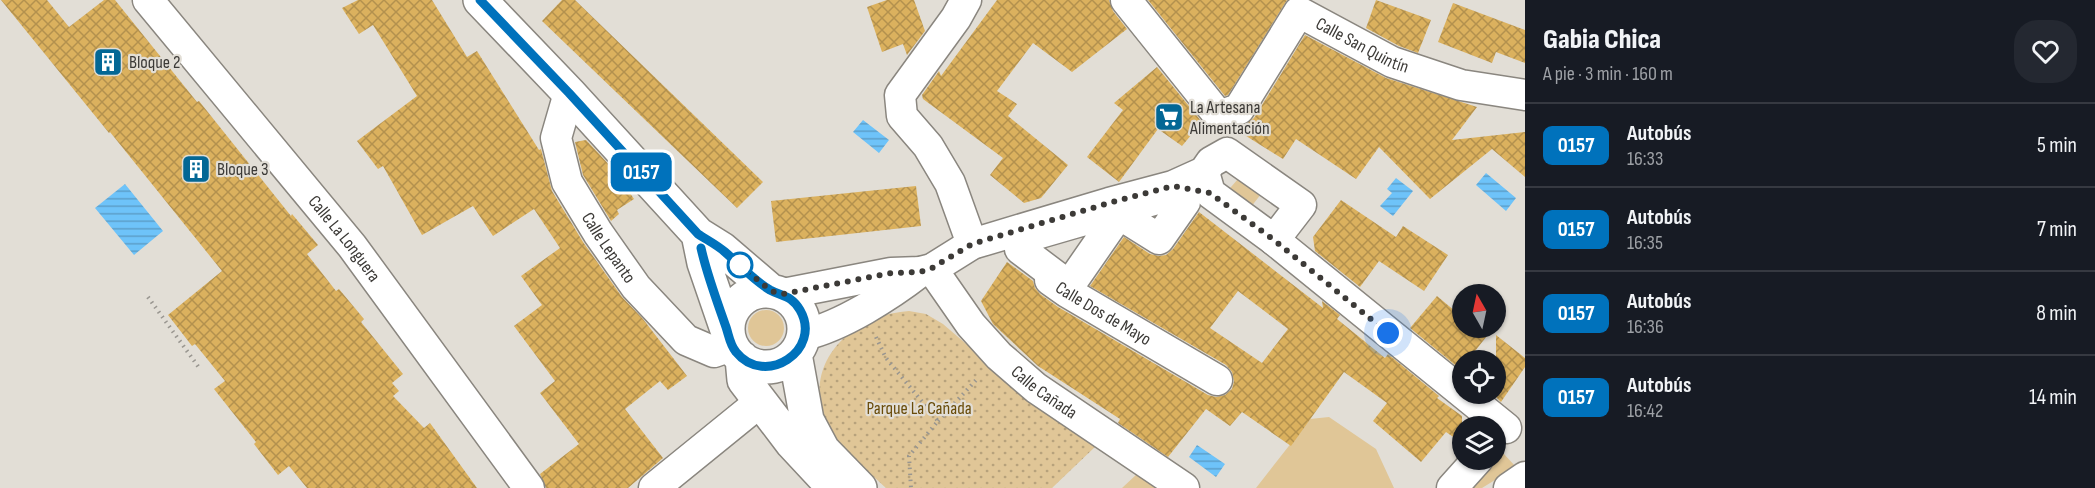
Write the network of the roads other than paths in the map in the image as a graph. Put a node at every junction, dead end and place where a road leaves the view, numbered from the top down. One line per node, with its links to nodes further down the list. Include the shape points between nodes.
1 (148, 0): 23 (street, Calle La Longuera, via 352,246)
2 (480, 0): 5 (street)
3 (966, 0): 13 (street, via 900,95 902,117 928,146 950,183)
4 (1126, 0): 7 (street)
5 (569, 93): 10 (street); 17 (street, Calle Lepanto, via 556,138 567,182 598,233 636,287 686,340 714,352)
6 (1525, 95): 7 (street, Calle San Quintín, via 1461,85 1392,62 1299,12 1239,109)
7 (1217, 121): 8 (street)
8 (1213, 170): 11 (street, via 1173,186); 12 (street); 12 (street, via 1301,205)
9 (1119, 214): 9 (street, via 1069,286 1020,249 1018,239 1112,211 1174,194 1185,202 1159,239)
10 (698, 234): 15 (street); 17 (street, via 704,263)
11 (1002, 235): 13 (street); 18 (street, Calle Dos de Mayo, via 1008,250 1067,292)
12 (1274, 240): 20 (street)
13 (972, 244): 14 (street)
14 (926, 270): 15 (street); 16 (street); 27 (street, Calle Cañada, via 999,356 1036,388)
15 (777, 292): 16 (street, via 794,301 801,311 804,322); 17 (street, via 758,291 739,301 729,319)
16 (800, 344): 17 (street, via 786,362 763,367 752,364); 26 (street, via 807,420 824,450)
17 (734, 345): 19 (street, via 744,380)
18 (1217, 380)
19 (760, 402): 24 (street); 25 (street)
20 (1509, 432)
21 (1468, 470): 28 (street)
22 (1525, 477): 29 (street)
23 (529, 488)
24 (654, 488)
25 (834, 488)
26 (860, 488)
27 (1184, 488)
28 (1452, 488)
29 (1509, 488)

